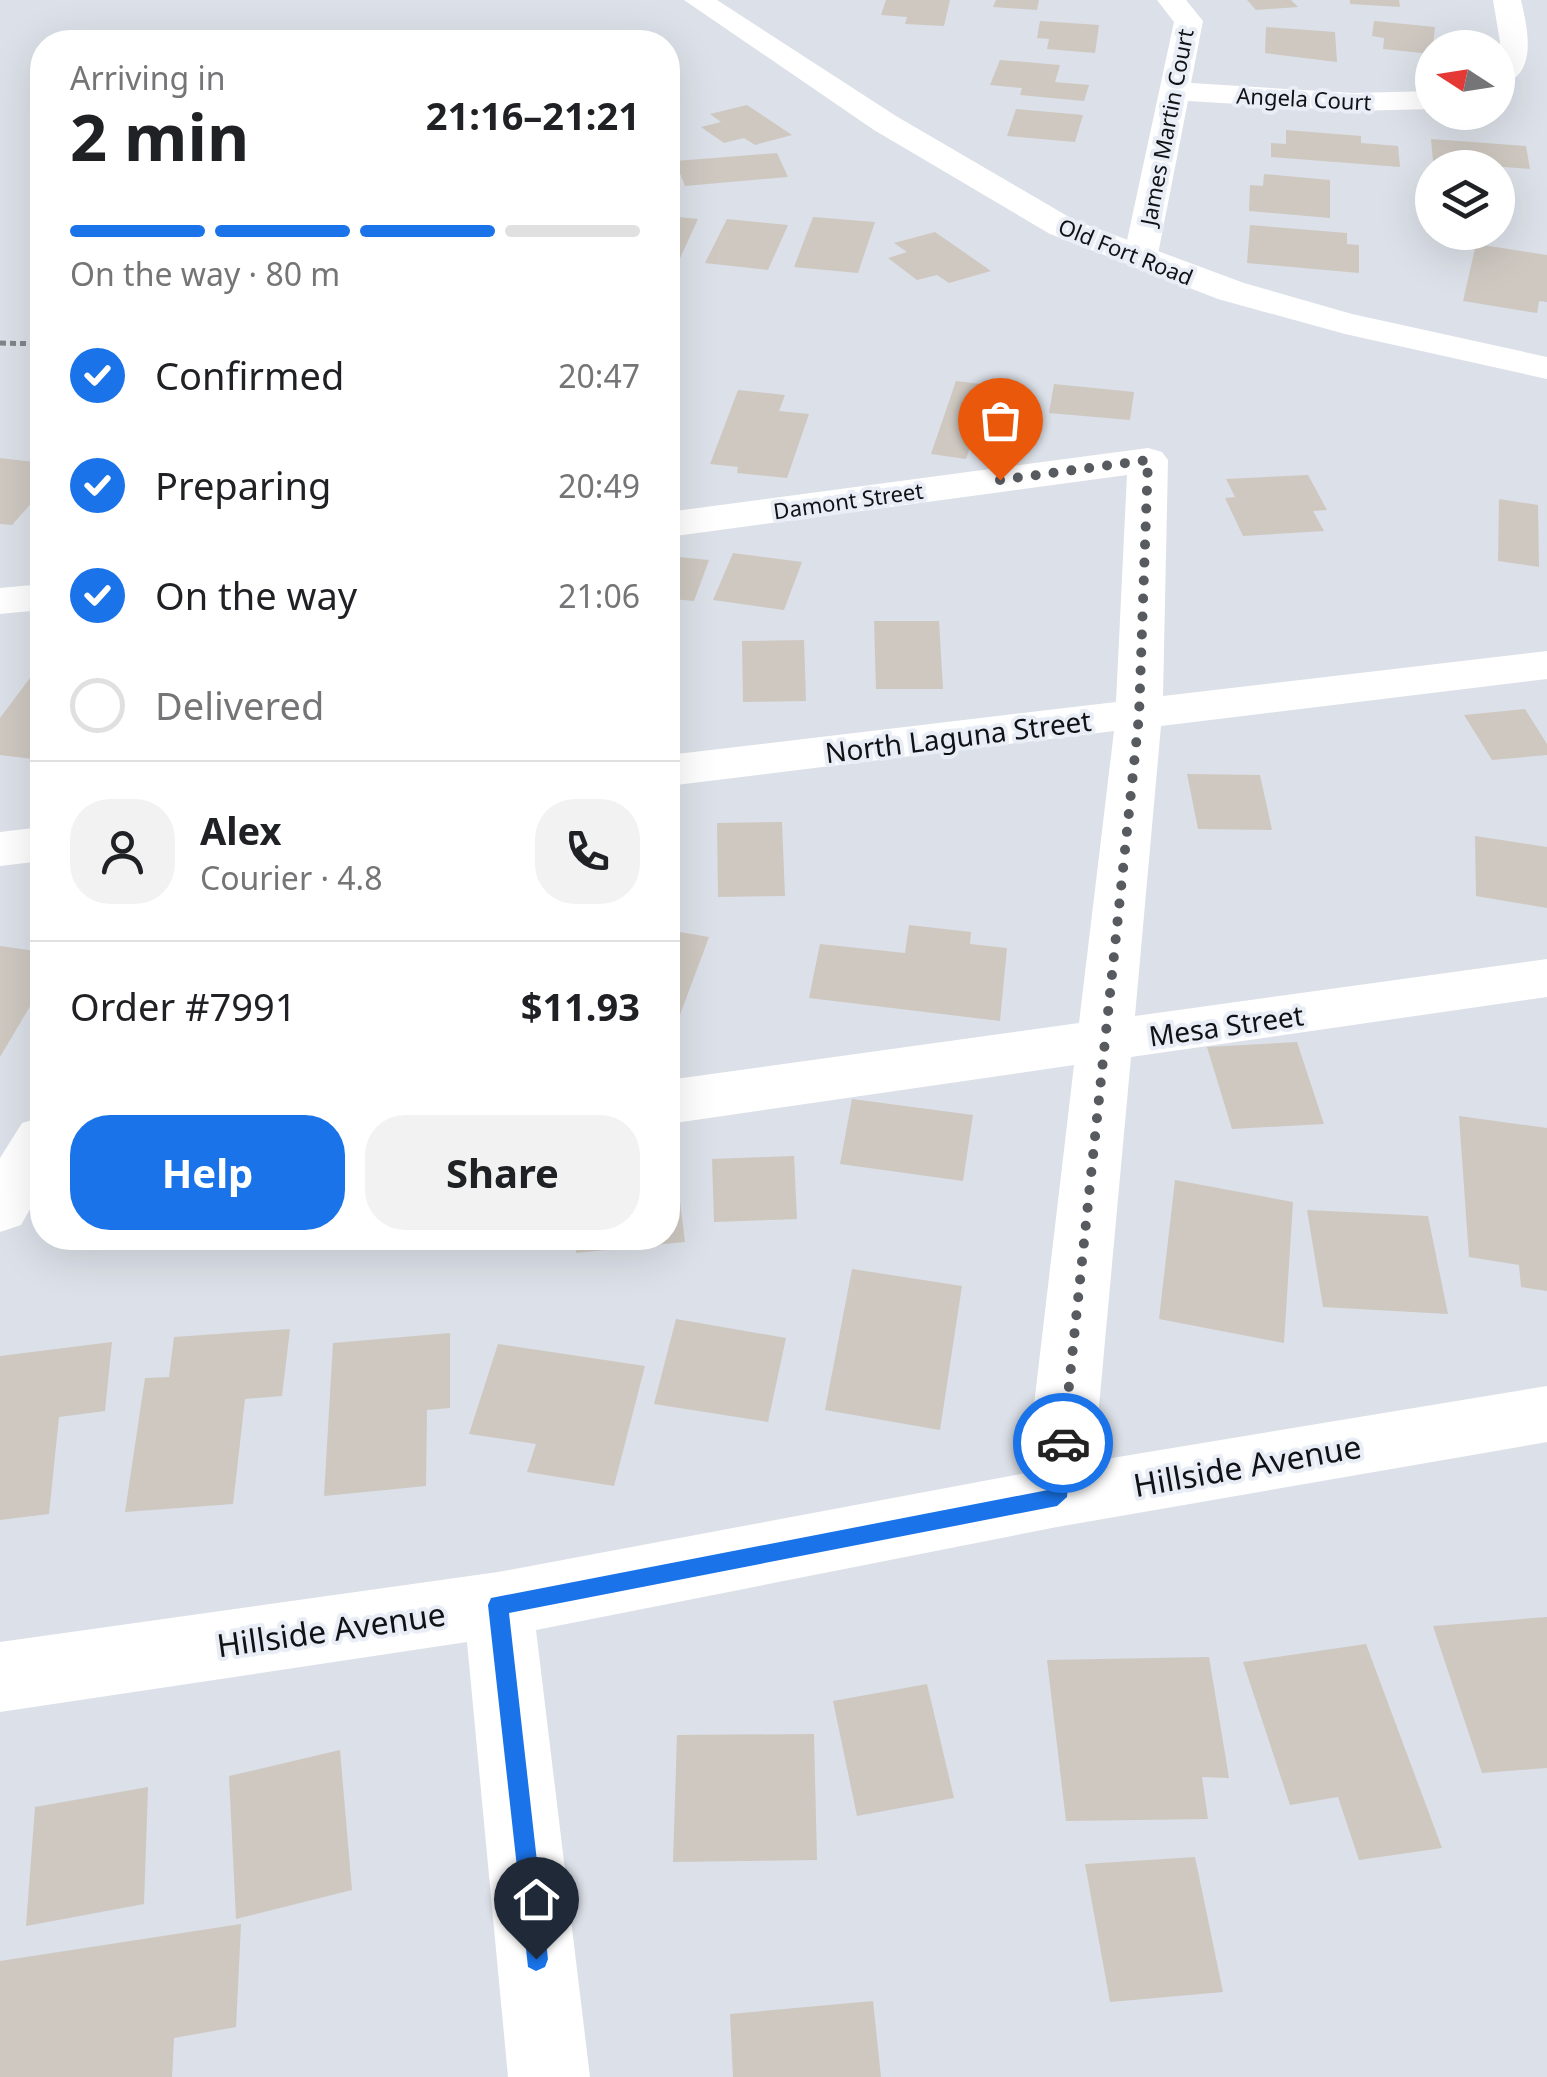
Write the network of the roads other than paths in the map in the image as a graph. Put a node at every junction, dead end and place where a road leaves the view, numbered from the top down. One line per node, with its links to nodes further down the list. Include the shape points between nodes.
1 (698, 0): 7 (street, Old Fort Road, via 1062,228)
2 (1171, 0): 5 (street, James Martin Court, via 1189,21)
3 (1507, 0): 4 (street)
4 (1512, 30)
5 (1176, 90): 6 (street, Angela Court); 7 (street, James Martin Court)
6 (1415, 100)
7 (1140, 260): 8 (street, Old Fort Road, via 1345,322)
8 (1547, 368)
9 (680, 522): 13 (street, Damont Street, via 1148,460)
10 (30, 598): 11 (street)
11 (0, 602)
12 (1547, 665): 13 (street, North Laguna Street)
13 (1139, 716): 14 (street, North Laguna Street); 18 (street)
14 (680, 769)
15 (30, 845): 16 (street)
16 (0, 849)
17 (1547, 978): 18 (street, Mesa Street)
18 (1104, 1043): 19 (street, Mesa Street); 23 (street)
19 (680, 1100)
20 (30, 1162): 21 (street)
21 (13, 1195)
22 (1547, 1414): 23 (street, Hillside Avenue)
23 (1057, 1497): 24 (street, Hillside Avenue)
24 (498, 1605): 25 (street, Hillside Avenue); 26 (street)
25 (0, 1677)
26 (549, 2077)

